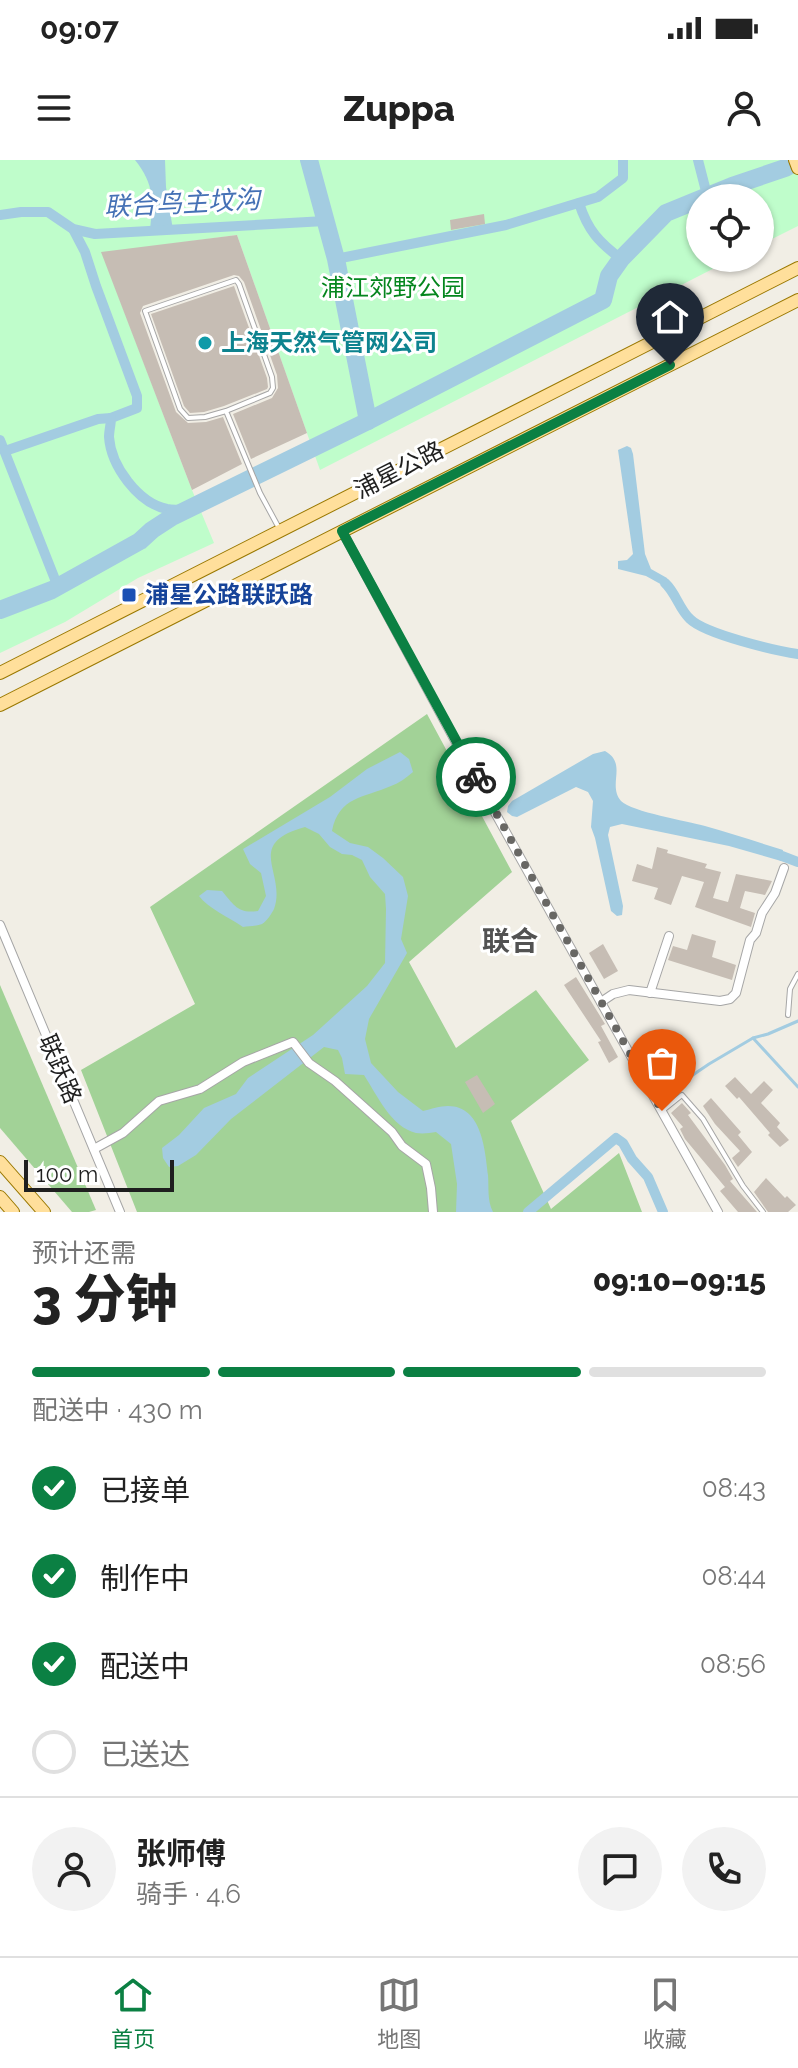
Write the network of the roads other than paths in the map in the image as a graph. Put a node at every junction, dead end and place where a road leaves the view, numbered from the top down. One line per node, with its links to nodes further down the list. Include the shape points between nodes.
1 (795, 160): 2 (main road)
2 (798, 168)
3 (798, 260): 5 (main road)
4 (798, 268): 5 (main road, 浦星公路)
5 (777, 279): 8 (main road, 浦星公路)
6 (795, 302): 9 (main road, 浦星公路)
7 (226, 411): 7 (lane, via 188,418 180,409 145,311 236,280 273,388); 8 (lane)
8 (280, 531): 10 (main road, 浦星公路)
9 (342, 531): 11 (main road, 浦星公路); 17 (street)
10 (0, 673)
11 (0, 705)
12 (784, 868): 16 (street, via 730,999)
13 (0, 925): 20 (street, 联跃路)
14 (669, 936): 16 (street)
15 (798, 974): 18 (lane, via 790,989)
16 (650, 993): 17 (street, via 629,990)
17 (601, 1002): 19 (street)
18 (788, 1015)
19 (662, 1111): 27 (street); 28 (lane, via 682,1095)
20 (94, 1149): 25 (street, 联跃路); 26 (street, via 123,1133 159,1101 200,1089 243,1062 293,1042 309,1063 426,1164)
21 (0, 1162): 24 (main road)
22 (0, 1197): 23 (main road)
23 (13, 1212)
24 (44, 1212)
25 (120, 1212)
26 (433, 1212)
27 (718, 1212)
28 (763, 1212)

